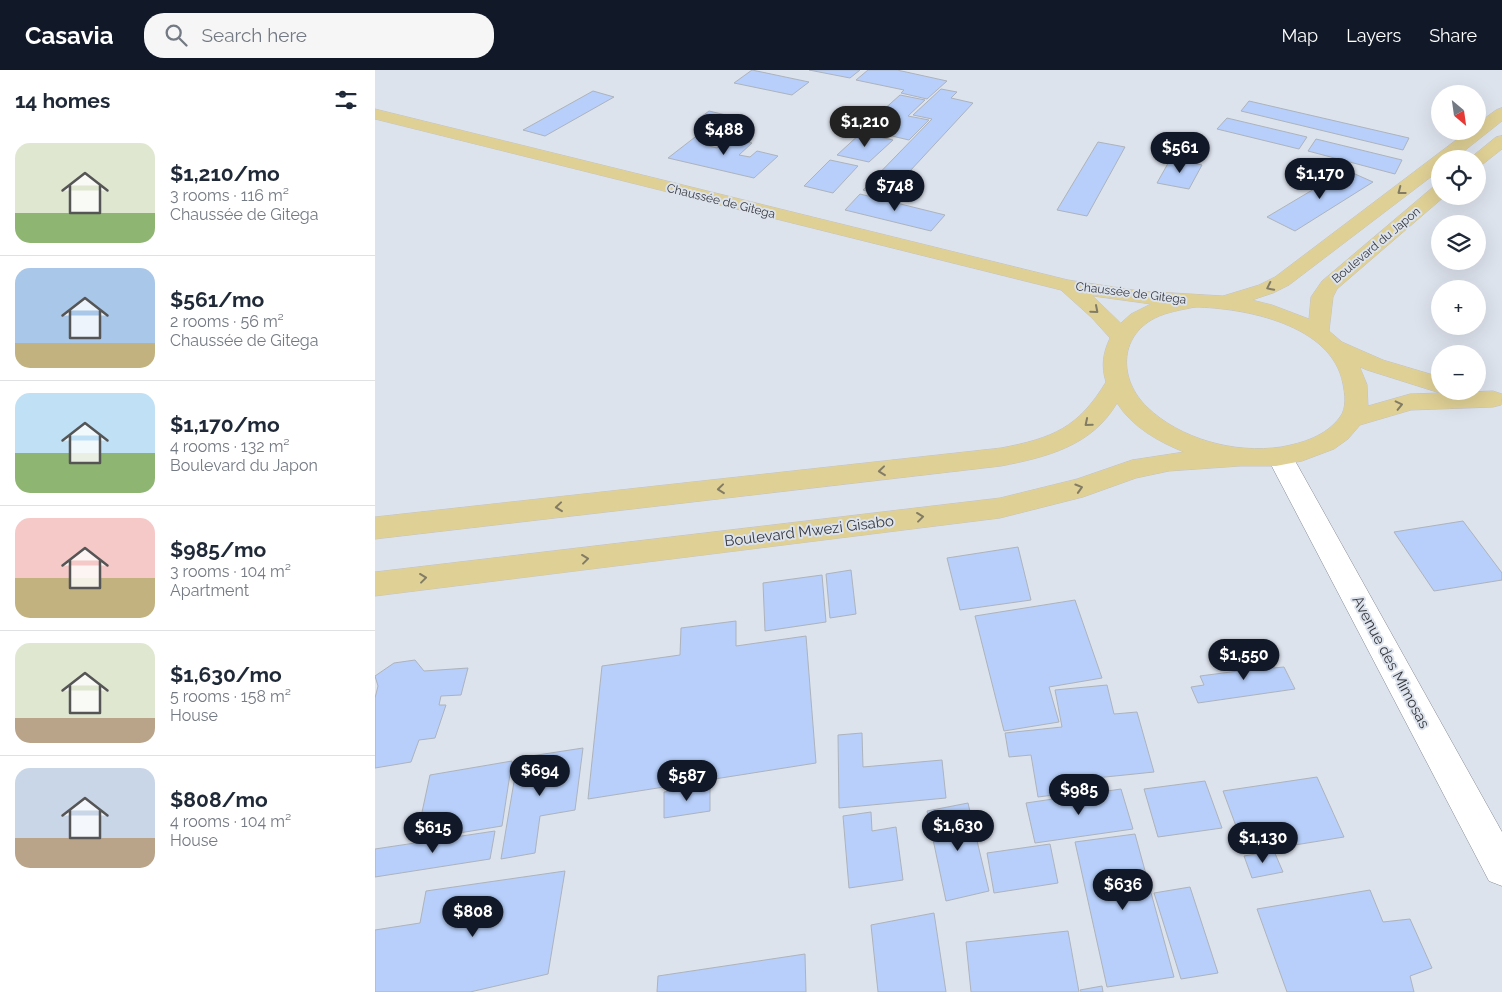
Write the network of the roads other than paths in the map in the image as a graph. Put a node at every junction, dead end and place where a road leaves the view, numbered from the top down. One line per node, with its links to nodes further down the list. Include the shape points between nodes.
1 (1502, 113): 4 (main road, Boulevard du Japon)
2 (375, 114): 8 (main road, Chaussée de Gitega)
3 (1502, 140): 5 (main road)
4 (1455, 150)
5 (1486, 153)
6 (1431, 169): 10 (main road, Boulevard du Japon, one-way to 10, via 1282,281)
7 (1431, 199): 12 (main road, Boulevard du Japon, via 1329,285 1322,297)
8 (1067, 286): 9 (main road, Chaussée de Gitega); 11 (main road, Chaussée de Gitega, one-way to 11)
9 (1195, 301): 10 (main road); 11 (main road, via 1150,312 1133,323)
10 (1227, 301): 12 (main road, via 1276,312)
11 (1121, 337): 14 (main road, via 1113,359)
12 (1326, 340): 13 (main road, via 1382,367); 16 (main road, via 1351,370 1358,395)
13 (1431, 382)
14 (1117, 384): 17 (main road, via 1130,404 1149,422 1175,438 1206,450); 19 (main road, one-way to 19, via 1093,419 1068,438 1038,450 1001,457)
15 (1498, 400): 16 (main road, one-way to 15, via 1409,402)
16 (1352, 419): 18 (main road, via 1336,437 1312,450)
17 (1239, 456): 18 (main road); 20 (main road, Boulevard Mwezi Gisabo, one-way to 17, via 1000,508 1075,489 1132,469)
18 (1280, 457): 21 (street, Avenue des Mimosas)
19 (375, 528)
20 (375, 584)
21 (1502, 868)

